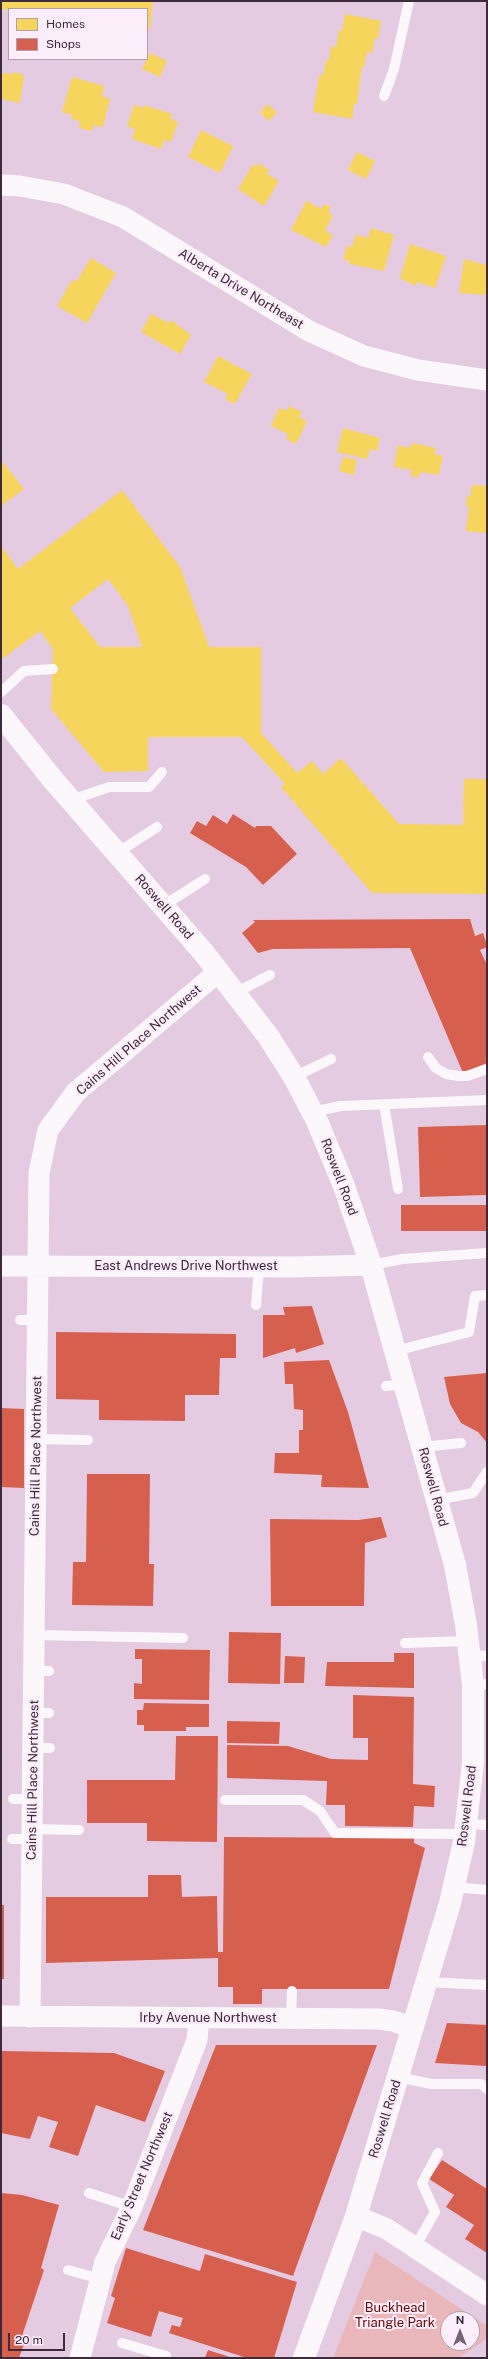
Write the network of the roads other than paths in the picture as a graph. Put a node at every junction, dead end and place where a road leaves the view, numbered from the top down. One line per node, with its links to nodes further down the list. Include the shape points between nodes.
1 (410, 1): 2 (lane, via 394,69)
2 (384, 96)
3 (1, 185): 4 (street, Alberta Drive Northeast, via 64,194 123,217 309,331 364,356 418,370)
4 (487, 380)
5 (53, 669): 6 (lane, via 24,671)
6 (1, 692)
7 (1, 715): 9 (main road, Roswell Road)
8 (162, 772): 9 (lane, via 149,787 110,787)
9 (71, 800): 11 (main road, Roswell Road)
10 (157, 827): 11 (lane)
11 (117, 852): 13 (main road, Roswell Road)
12 (205, 878): 13 (lane)
13 (163, 906): 14 (main road, Roswell Road)
14 (218, 972): 16 (main road, Roswell Road); 28 (street, Cains Hill Place Northwest, via 76,1092 48,1130 40,1173)
15 (270, 975): 16 (lane)
16 (235, 993): 20 (main road, Roswell Road, via 268,1036)
17 (428, 1057): 19 (lane, via 436,1068 452,1075 467,1076)
18 (331, 1059): 20 (lane)
19 (487, 1069)
20 (294, 1077): 23 (main road, Roswell Road)
21 (487, 1100): 22 (lane)
22 (384, 1104): 23 (lane, via 341,1106); 24 (lane)
23 (312, 1112): 26 (main road, Roswell Road, via 344,1186)
24 (398, 1189)
25 (487, 1253): 26 (lane, via 402,1259)
26 (371, 1265): 29 (street, East Andrews Drive Northwest); 32 (main road, Roswell Road)
27 (1, 1266): 28 (street, East Andrews Drive Northwest)
28 (38, 1266): 29 (street, East Andrews Drive Northwest); 33 (street, Cains Hill Place Northwest, via 29,1320)
29 (258, 1267): 31 (lane)
30 (487, 1295): 32 (lane, via 475,1296 469,1332)
31 (256, 1305)
32 (395, 1351): 36 (main road, Roswell Road, via 395,1385)
33 (36, 1439): 34 (lane); 39 (street, Cains Hill Place Northwest)
34 (88, 1440)
35 (461, 1442): 36 (lane)
36 (422, 1447): 38 (main road, Roswell Road)
37 (487, 1472): 38 (lane, via 473,1493)
38 (436, 1500): 42 (main road, Roswell Road, via 455,1565)
39 (34, 1635): 40 (lane); 48 (street, Cains Hill Place Northwest, via 42,1671 41,1748 23,1799)
40 (183, 1638)
41 (405, 1643): 42 (lane)
42 (475, 1650): 43 (main road, Roswell Road)
43 (480, 1685): 44 (main road, Roswell Road)
44 (480, 1763): 46 (main road, Roswell Road)
45 (225, 1800): 46 (lane, via 303,1800 320,1811 335,1833)
46 (473, 1828): 49 (main road, Roswell Road)
47 (79, 1830): 48 (lane)
48 (26, 1836): 55 (street, Cains Hill Place Northwest)
49 (454, 1886): 50 (lane); 51 (main road, Roswell Road)
50 (487, 1890)
51 (427, 1982): 52 (lane); 58 (main road, Roswell Road)
52 (487, 1985)
53 (292, 1991): 57 (lane)
54 (1, 2016): 55 (street, Irby Avenue Northwest)
55 (30, 2017): 56 (street, Irby Avenue Northwest)
56 (199, 2018): 57 (street, Irby Avenue Northwest); 63 (street, Early Street Northwest, via 197,2040)
57 (291, 2018): 58 (street, Irby Avenue Northwest, via 379,2019)
58 (413, 2028): 59 (main road, Roswell Road)
59 (398, 2077): 60 (lane, via 431,2084 481,2084); 64 (main road, Roswell Road)
60 (487, 2089)
61 (438, 2153): 65 (lane, via 422,2183 435,2212)
62 (89, 2193): 63 (lane)
63 (132, 2207): 67 (street, Early Street Northwest, via 105,2262)
64 (356, 2216): 65 (street, via 388,2229); 72 (main road, Roswell Road)
65 (415, 2247): 68 (street)
66 (68, 2270): 67 (lane)
67 (101, 2279): 71 (street, Early Street Northwest)
68 (487, 2295)
69 (122, 2343): 70 (lane)
70 (166, 2356)
71 (80, 2358)
72 (304, 2358)

